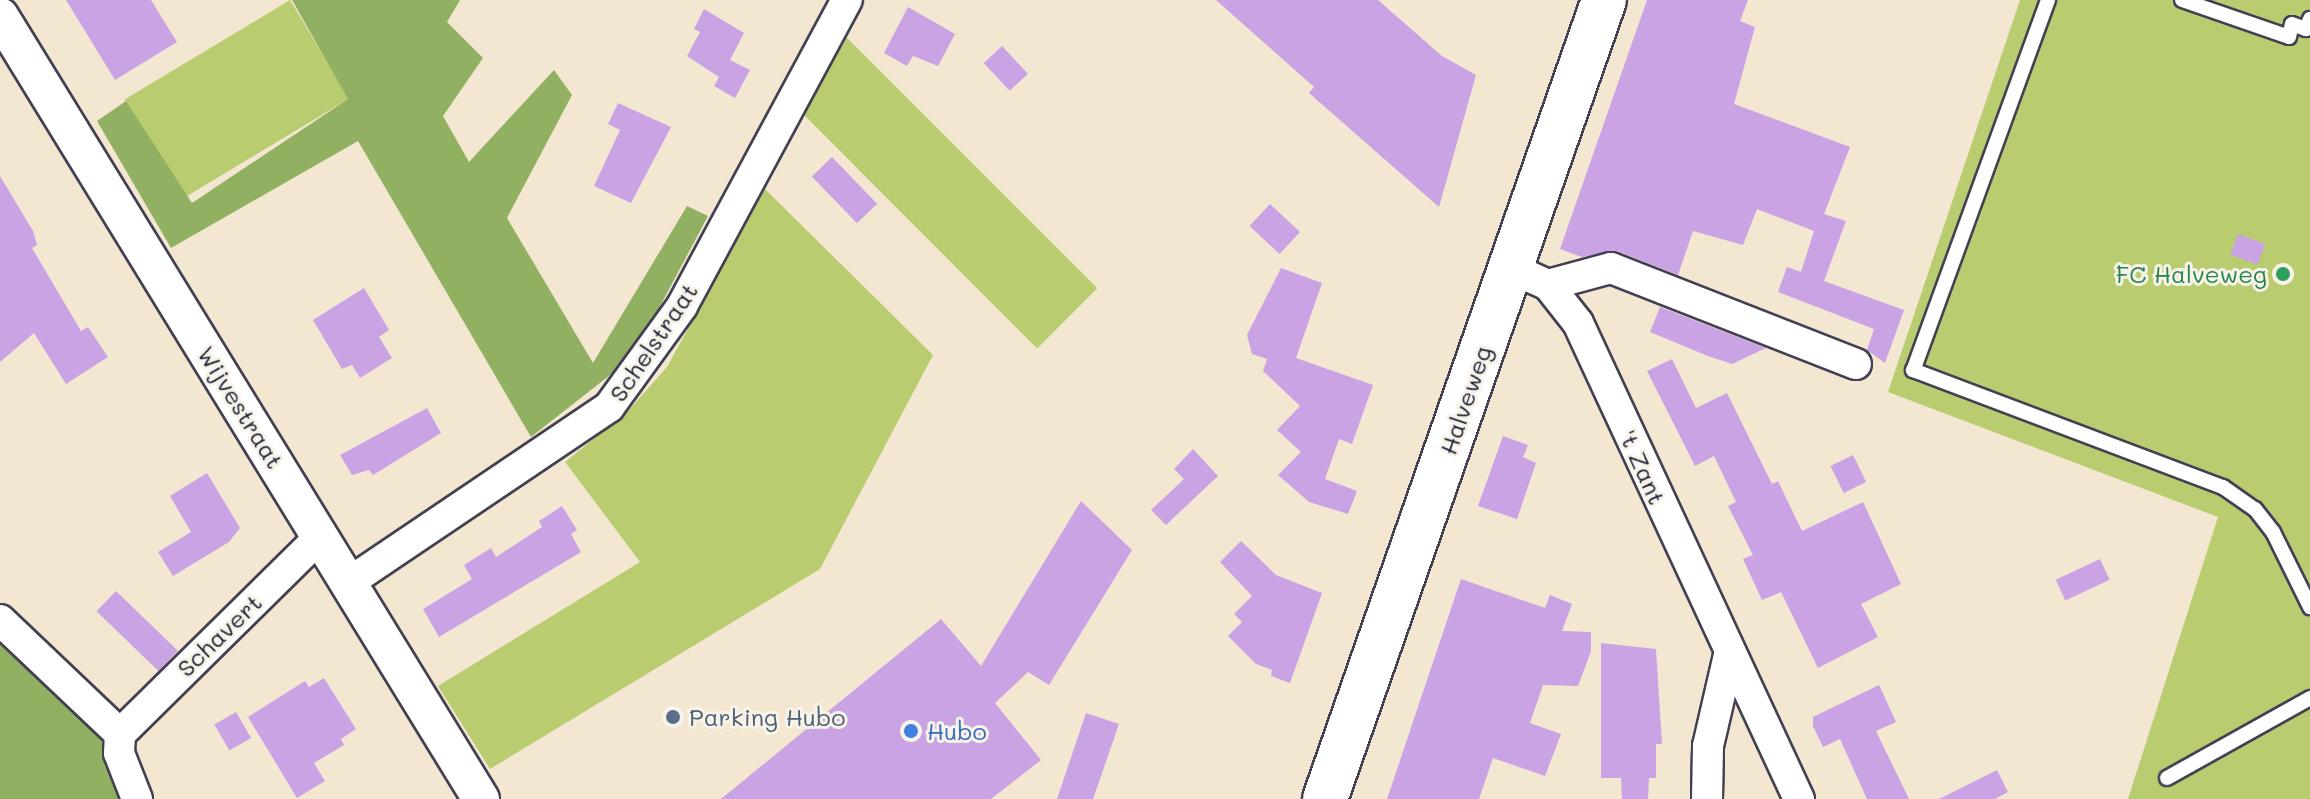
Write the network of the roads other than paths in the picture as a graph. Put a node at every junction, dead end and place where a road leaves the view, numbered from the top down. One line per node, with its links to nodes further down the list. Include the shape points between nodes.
1 (847, 0): 10 (street, Schelstraat, via 682,306 609,407)
2 (1604, 0): 7 (main road, Halveweg)
3 (2048, 0): 11 (lane, via 1913,370 2223,487 2255,509 2273,532)
4 (2182, 0): 6 (lane, via 2289,37 2292,24 2306,29)
5 (0, 16): 9 (street, Wijvestraat)
6 (2310, 19)
7 (1529, 277): 8 (street, via 1611,268); 13 (street, 't Zant, via 1578,323); 19 (main road, Halveweg)
8 (1856, 364)
9 (320, 537): 10 (street, Wijvestraat); 15 (street, Schavert)
10 (348, 583): 18 (street, Wijvestraat)
11 (2310, 607)
12 (0, 620): 15 (street)
13 (1729, 655): 20 (street, via 1708,746); 21 (street, 't Zant)
14 (2310, 698): 16 (lane)
15 (120, 734): 17 (street, via 119,753)
16 (2167, 778)
17 (137, 799)
18 (481, 799)
19 (1325, 799)
20 (1707, 799)
21 (1799, 799)

